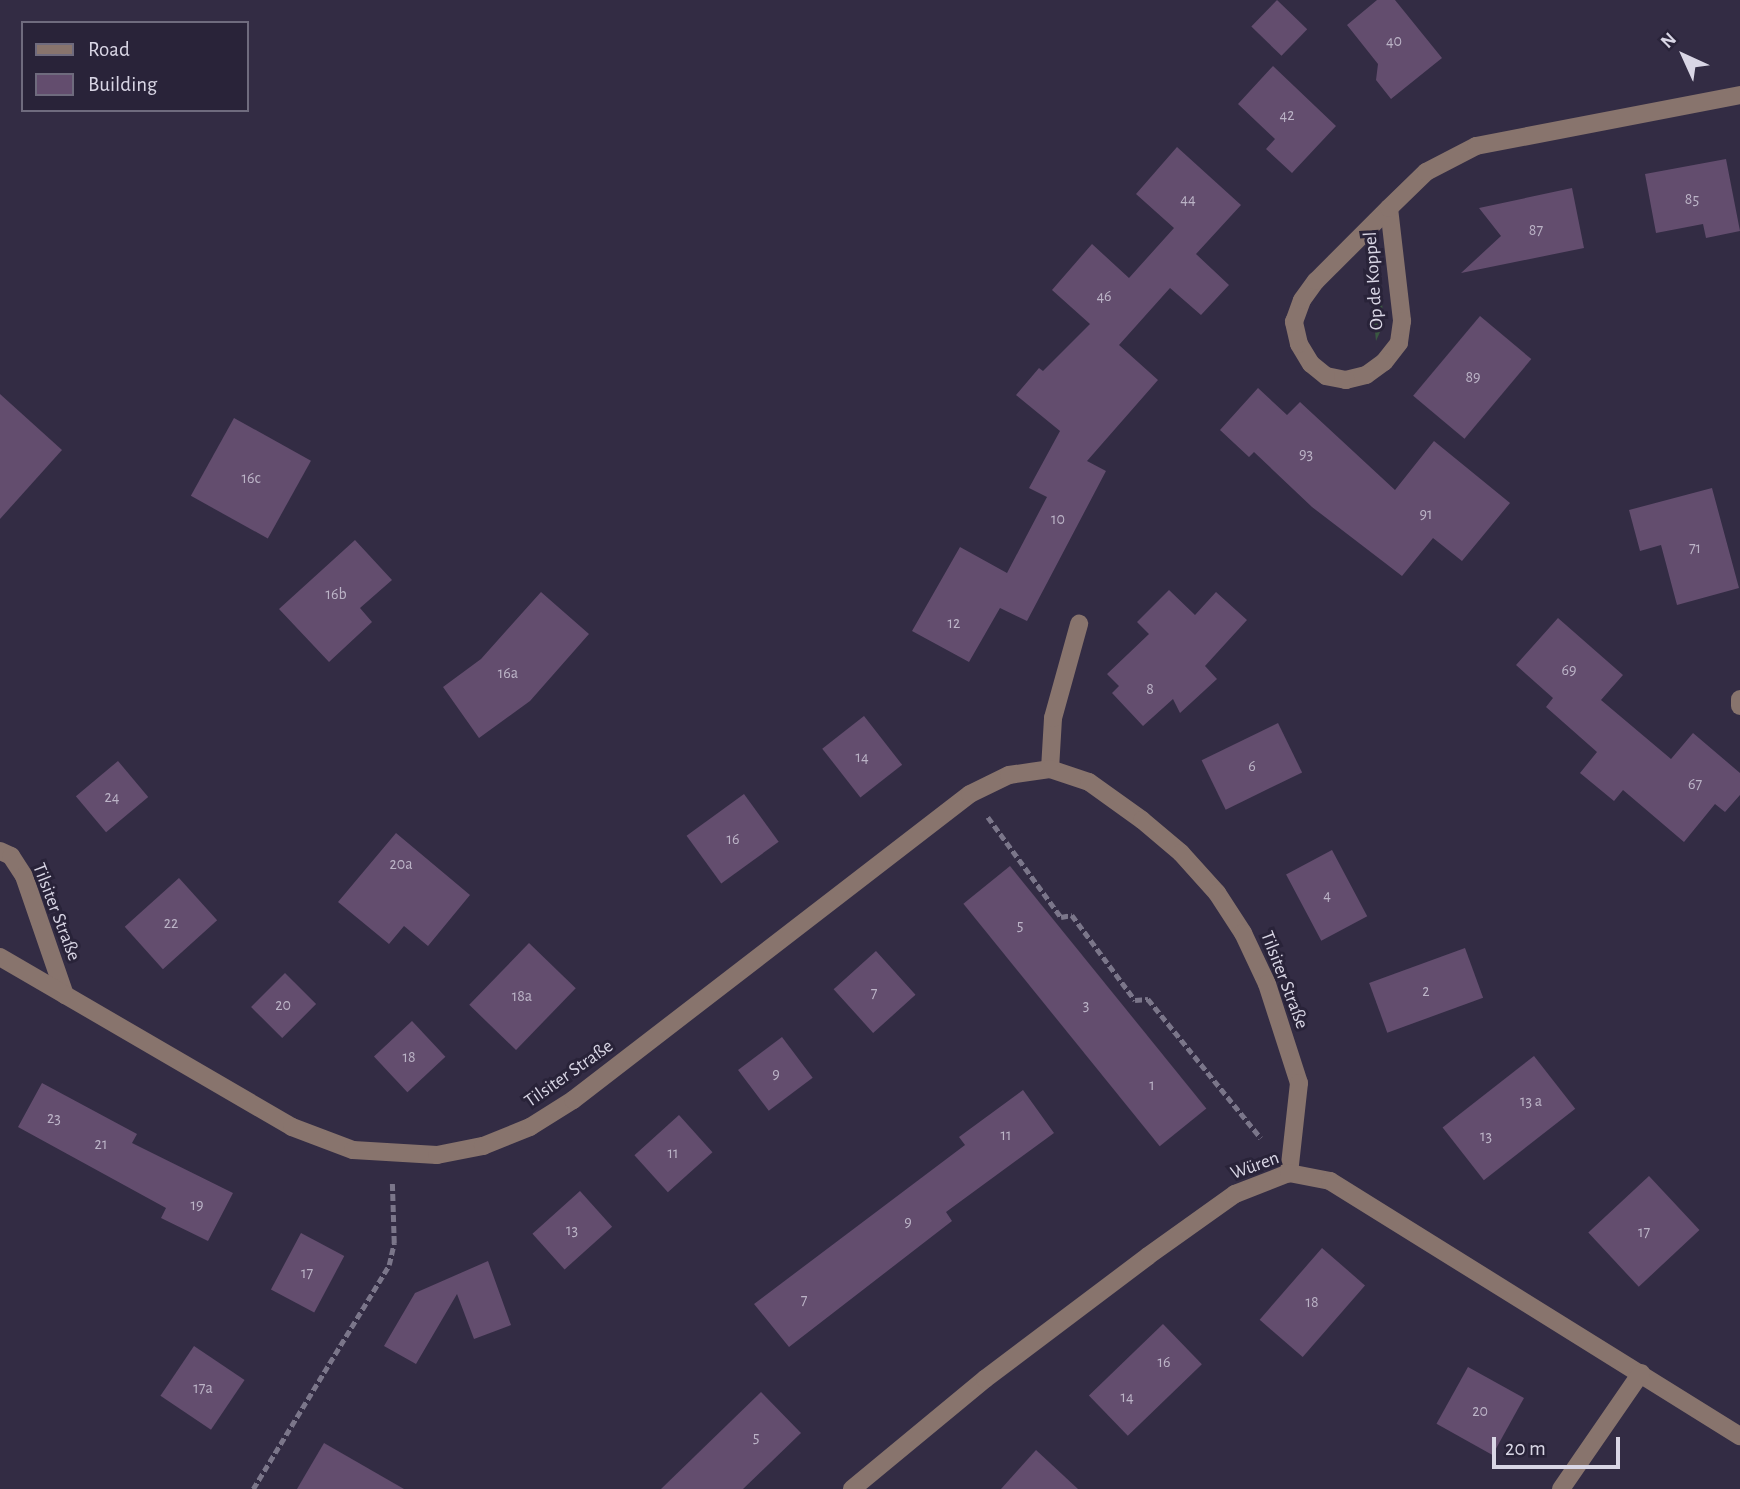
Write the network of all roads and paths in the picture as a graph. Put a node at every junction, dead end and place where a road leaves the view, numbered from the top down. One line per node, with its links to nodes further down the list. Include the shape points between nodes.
1 (1740, 95): 2 (street, Op de Koppel, via 1476,146 1426,172)
2 (1389, 208): 2 (street, Op de Koppel, via 1302,300 1294,322 1299,344 1311,364 1326,376 1346,380 1366,375 1399,343 1402,321)
3 (1079, 624): 6 (street, via 1052,718)
4 (1740, 699): 5 (street)
5 (1740, 706)
6 (1050, 769): 7 (street, Tilsiter Straße, via 1009,775); 12 (street, Tilsiter Straße, via 1088,782 1181,853 1243,933 1267,984 1299,1083)
7 (970, 794): 11 (street, Tilsiter Straße, via 541,1120 483,1146 437,1155); 12 (path, via 1060,917 1072,915 1135,1000 1148,999)
8 (0, 851): 10 (street, Tilsiter Straße, via 11,856 24,876)
9 (0, 957): 10 (street, Tilsiter Straße)
10 (65, 995): 11 (street, Tilsiter Straße, via 292,1127 353,1150)
11 (391, 1156): 15 (path, via 394,1243 389,1265)
12 (1289, 1173): 13 (street, Würen, via 1330,1181); 16 (street, Würen, via 1235,1194 1170,1241 985,1379)
13 (1641, 1373): 14 (street, Würen); 17 (street)
14 (1740, 1436)
15 (253, 1489)
16 (852, 1489)
17 (1561, 1489)

